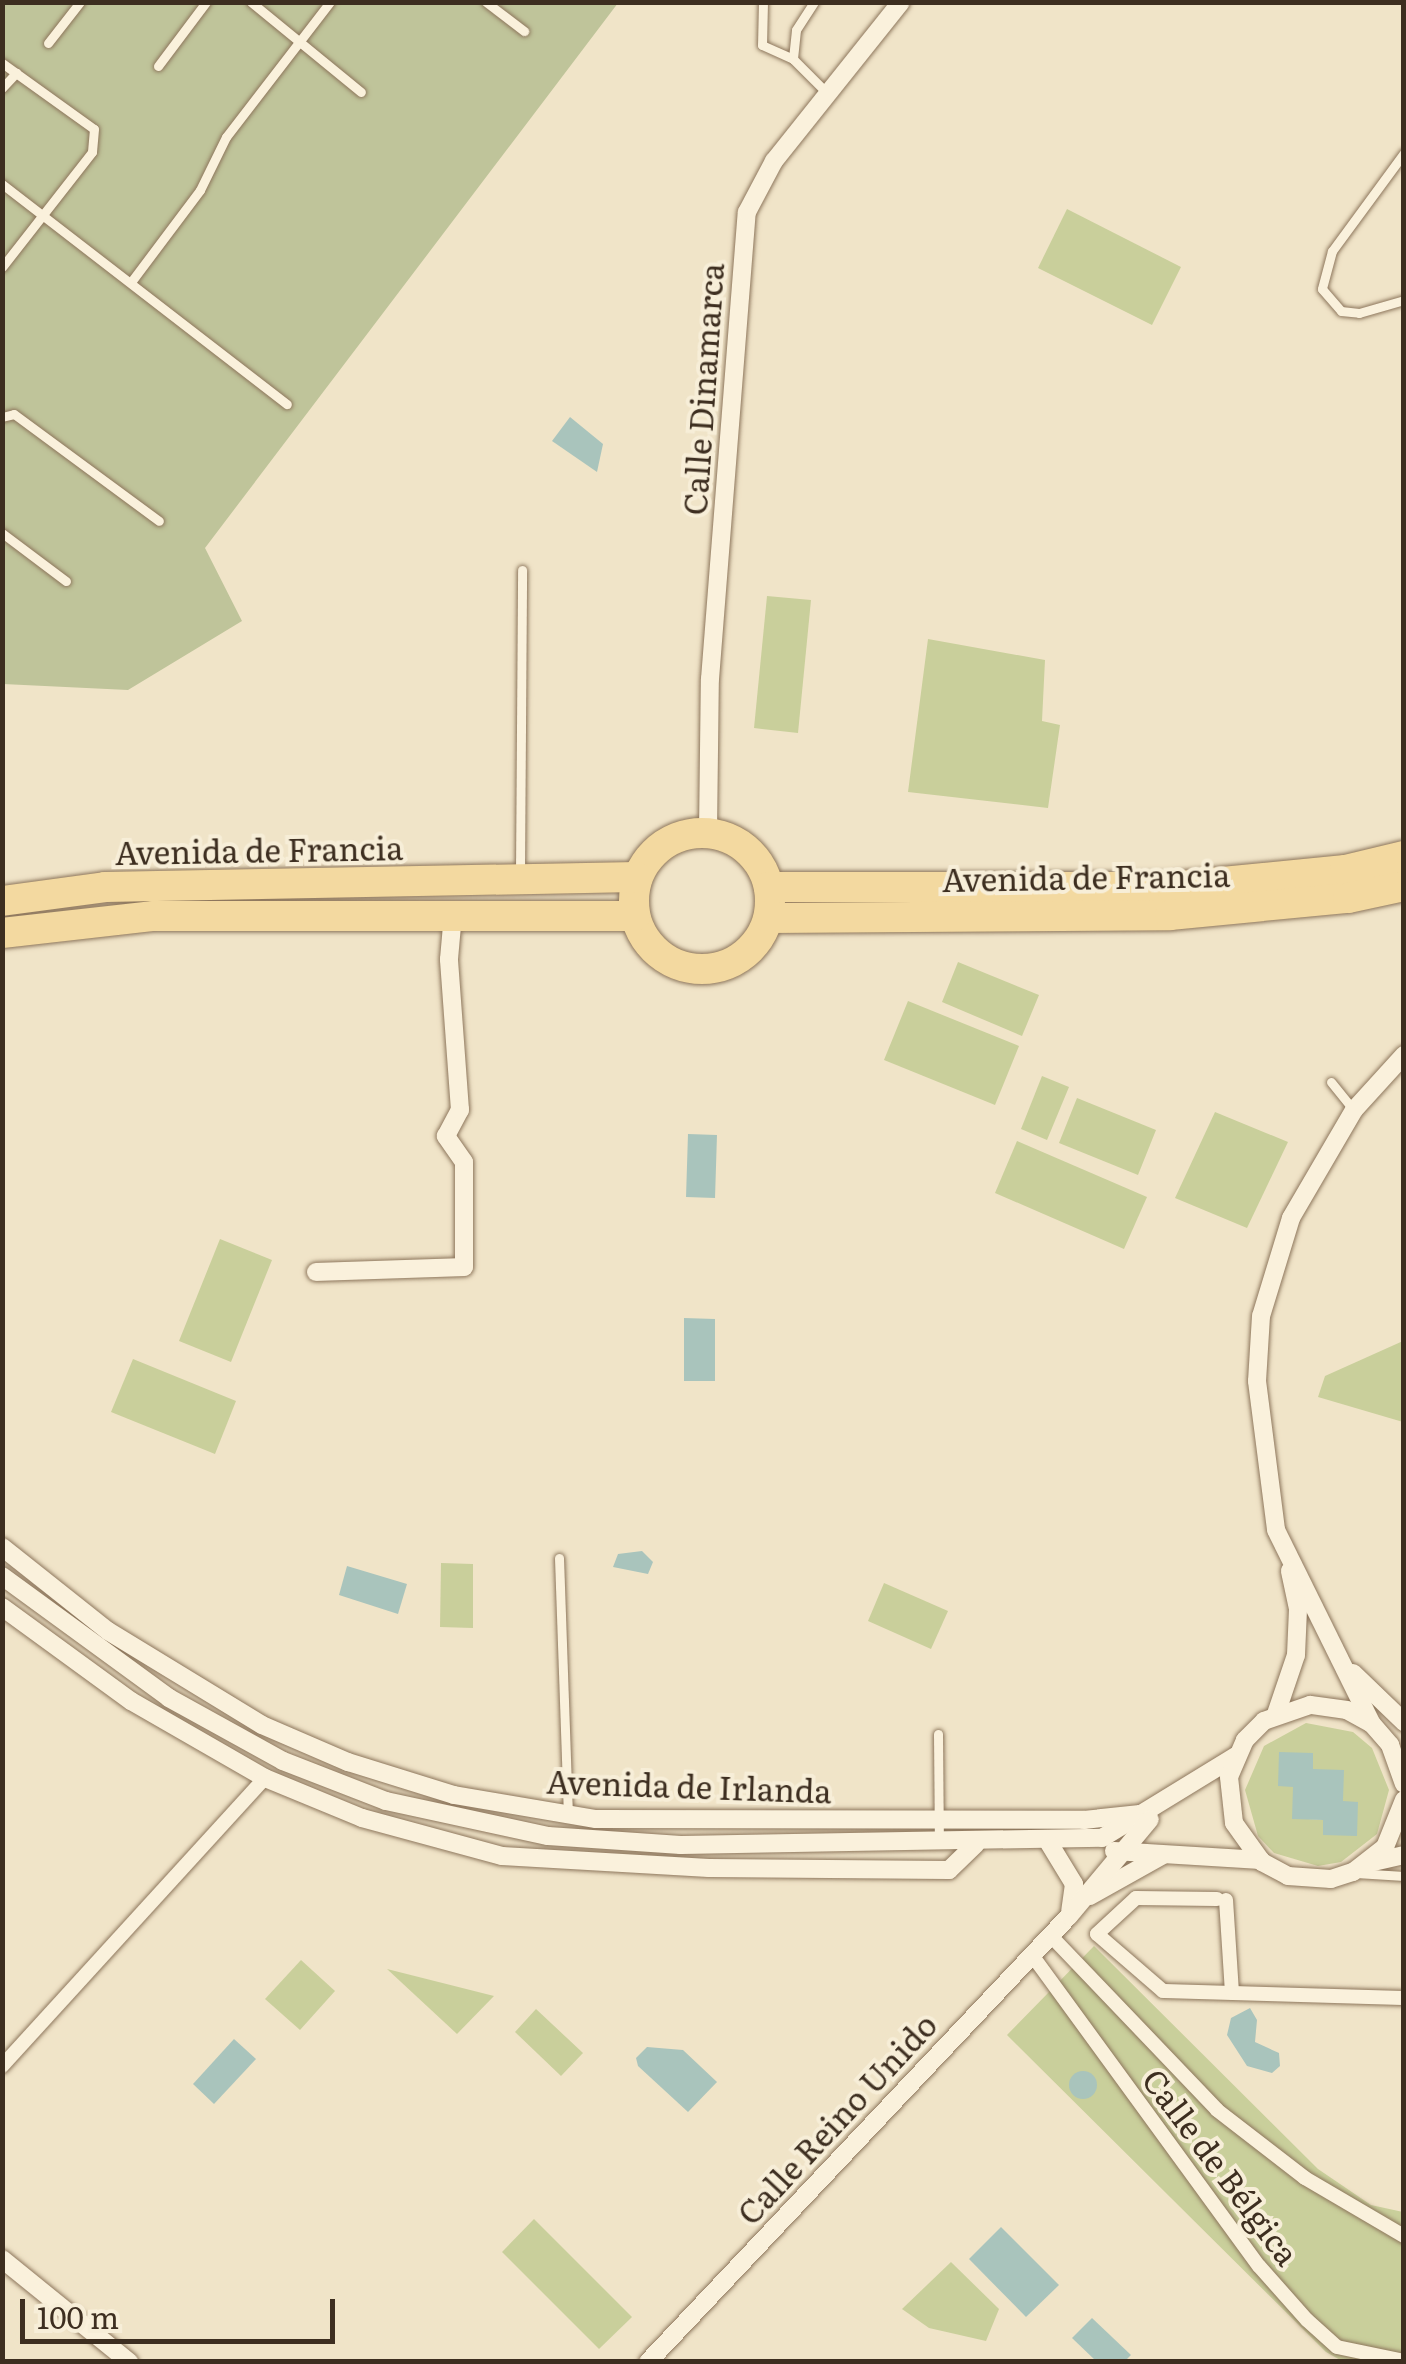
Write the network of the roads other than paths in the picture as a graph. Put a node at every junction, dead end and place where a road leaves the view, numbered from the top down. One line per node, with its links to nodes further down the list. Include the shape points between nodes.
1 (80, 2): 11 (lane)
2 (206, 2): 14 (lane)
3 (251, 2): 10 (lane)
4 (330, 2): 10 (lane)
5 (486, 2): 9 (lane)
6 (762, 2): 12 (lane, via 762,45)
7 (814, 2): 12 (lane, via 796,30)
8 (901, 2): 18 (street, Calle Dinamarca)
9 (524, 31)
10 (300, 42): 17 (lane); 23 (lane, via 226,137 200,190)
11 (48, 44)
12 (793, 58): 18 (lane)
13 (2, 62): 15 (lane)
14 (158, 66)
15 (16, 73): 16 (lane); 21 (lane, via 94,129 92,152)
16 (2, 88)
17 (361, 92)
18 (828, 94): 31 (street, Calle Dinamarca, via 756,187 747,212 710,678)
19 (1401, 158): 24 (lane, via 1332,251 1322,289 1341,311 1359,313)
20 (2, 184): 21 (lane)
21 (45, 215): 22 (lane); 23 (lane)
22 (2, 267)
23 (131, 282): 25 (lane)
24 (1404, 300)
25 (286, 404)
26 (2, 416): 27 (lane, via 14,414)
27 (158, 522)
28 (2, 533): 30 (lane)
29 (522, 570): 34 (lane)
30 (66, 581)
31 (708, 832): 33 (main road, via 658,848); 37 (main road, via 754,856)
32 (1404, 856): 37 (main road, Avenida de Francia, via 1345,870 1172,887)
33 (638, 878): 34 (main road, Avenida de Francia); 39 (main road)
34 (520, 883): 36 (main road, Avenida de Francia, via 105,886)
35 (1404, 886): 37 (main road, Avenida de Francia, via 1175,915)
36 (2, 902)
37 (769, 903): 39 (main road, via 744,956 702,970 659,954)
38 (454, 914): 39 (main road, Avenida de Francia); 40 (main road, Avenida de Francia, via 154,916); 44 (street, via 448,960 460,1110 446,1136 464,1162 464,1267)
39 (635, 916)
40 (2, 933)
41 (1404, 1055): 43 (street)
42 (1331, 1082): 43 (lane)
43 (1354, 1110): 47 (street, via 1291,1218 1261,1316 1262,1458 1268,1506)
44 (316, 1272)
45 (2, 1547): 62 (street, Avenida de Irlanda, via 108,1631 262,1725 454,1796)
46 (559, 1558): 62 (lane)
47 (1288, 1560): 50 (street); 51 (street, via 1297,1642)
48 (2, 1576): 65 (street, Avenida de Irlanda, via 169,1698 306,1772 386,1800 548,1836)
49 (2, 1607): 57 (street, via 130,1701)
50 (1332, 1645): 52 (street); 53 (street)
51 (1276, 1714): 53 (street, via 1328,1705); 55 (street, Avenida de Irlanda)
52 (1404, 1722)
53 (1372, 1724): 56 (street)
54 (938, 1734): 63 (lane)
55 (1236, 1756): 60 (street, Avenida de Irlanda); 71 (street, via 1228,1792 1234,1823)
56 (1400, 1759): 58 (street)
57 (265, 1778): 72 (street, via 362,1818 502,1856); 82 (street)
58 (1404, 1784)
59 (1404, 1800): 73 (street, via 1393,1836)
60 (1167, 1802): 61 (street, Avenida de Irlanda); 68 (street, Calle Reino Unido)
61 (1143, 1814): 63 (street, Avenida de Irlanda); 64 (street, Avenida de Irlanda, via 1116,1833)
62 (568, 1816): 63 (street, Avenida de Irlanda)
63 (940, 1820): 66 (lane)
64 (1049, 1843): 67 (street, Avenida de Irlanda); 68 (street, Avenida de Irlanda); 77 (street, via 1074,1884)
65 (710, 1844): 66 (street, Avenida de Irlanda); 72 (street, Avenida de Irlanda)
66 (939, 1844): 67 (street, Avenida de Irlanda)
67 (976, 1844): 72 (street, via 949,1870)
68 (1120, 1851): 69 (street, Avenida de Irlanda); 77 (street, Calle Reino Unido)
69 (1163, 1855): 71 (street, Avenida de Irlanda); 77 (street, Calle Reino Unido)
70 (1404, 1856): 73 (street, Avenida de Irlanda)
71 (1261, 1860): 73 (street, Avenida de Irlanda, via 1313,1880)
72 (709, 1868)
73 (1361, 1868): 74 (lane)
74 (1404, 1876)
75 (1146, 1882): 76 (street)
76 (1147, 1898): 80 (street, via 1221,1900); 80 (street, via 1118,1908 1097,1934 1163,1992)
77 (1075, 1909): 78 (street, Calle Reino Unido)
78 (1050, 1935): 79 (street, Calle Reino Unido); 83 (street, via 1217,2110 1305,2178)
79 (1032, 1954): 85 (street, Calle de Bélgica, via 1258,2266); 88 (street, Calle Reino Unido)
80 (1232, 1993): 81 (street)
81 (1404, 1998)
82 (2, 2066)
83 (1404, 2236)
84 (2, 2259): 87 (street)
85 (1335, 2354): 86 (street, Calle de Bélgica)
86 (1404, 2361)
87 (129, 2362)
88 (648, 2362)

